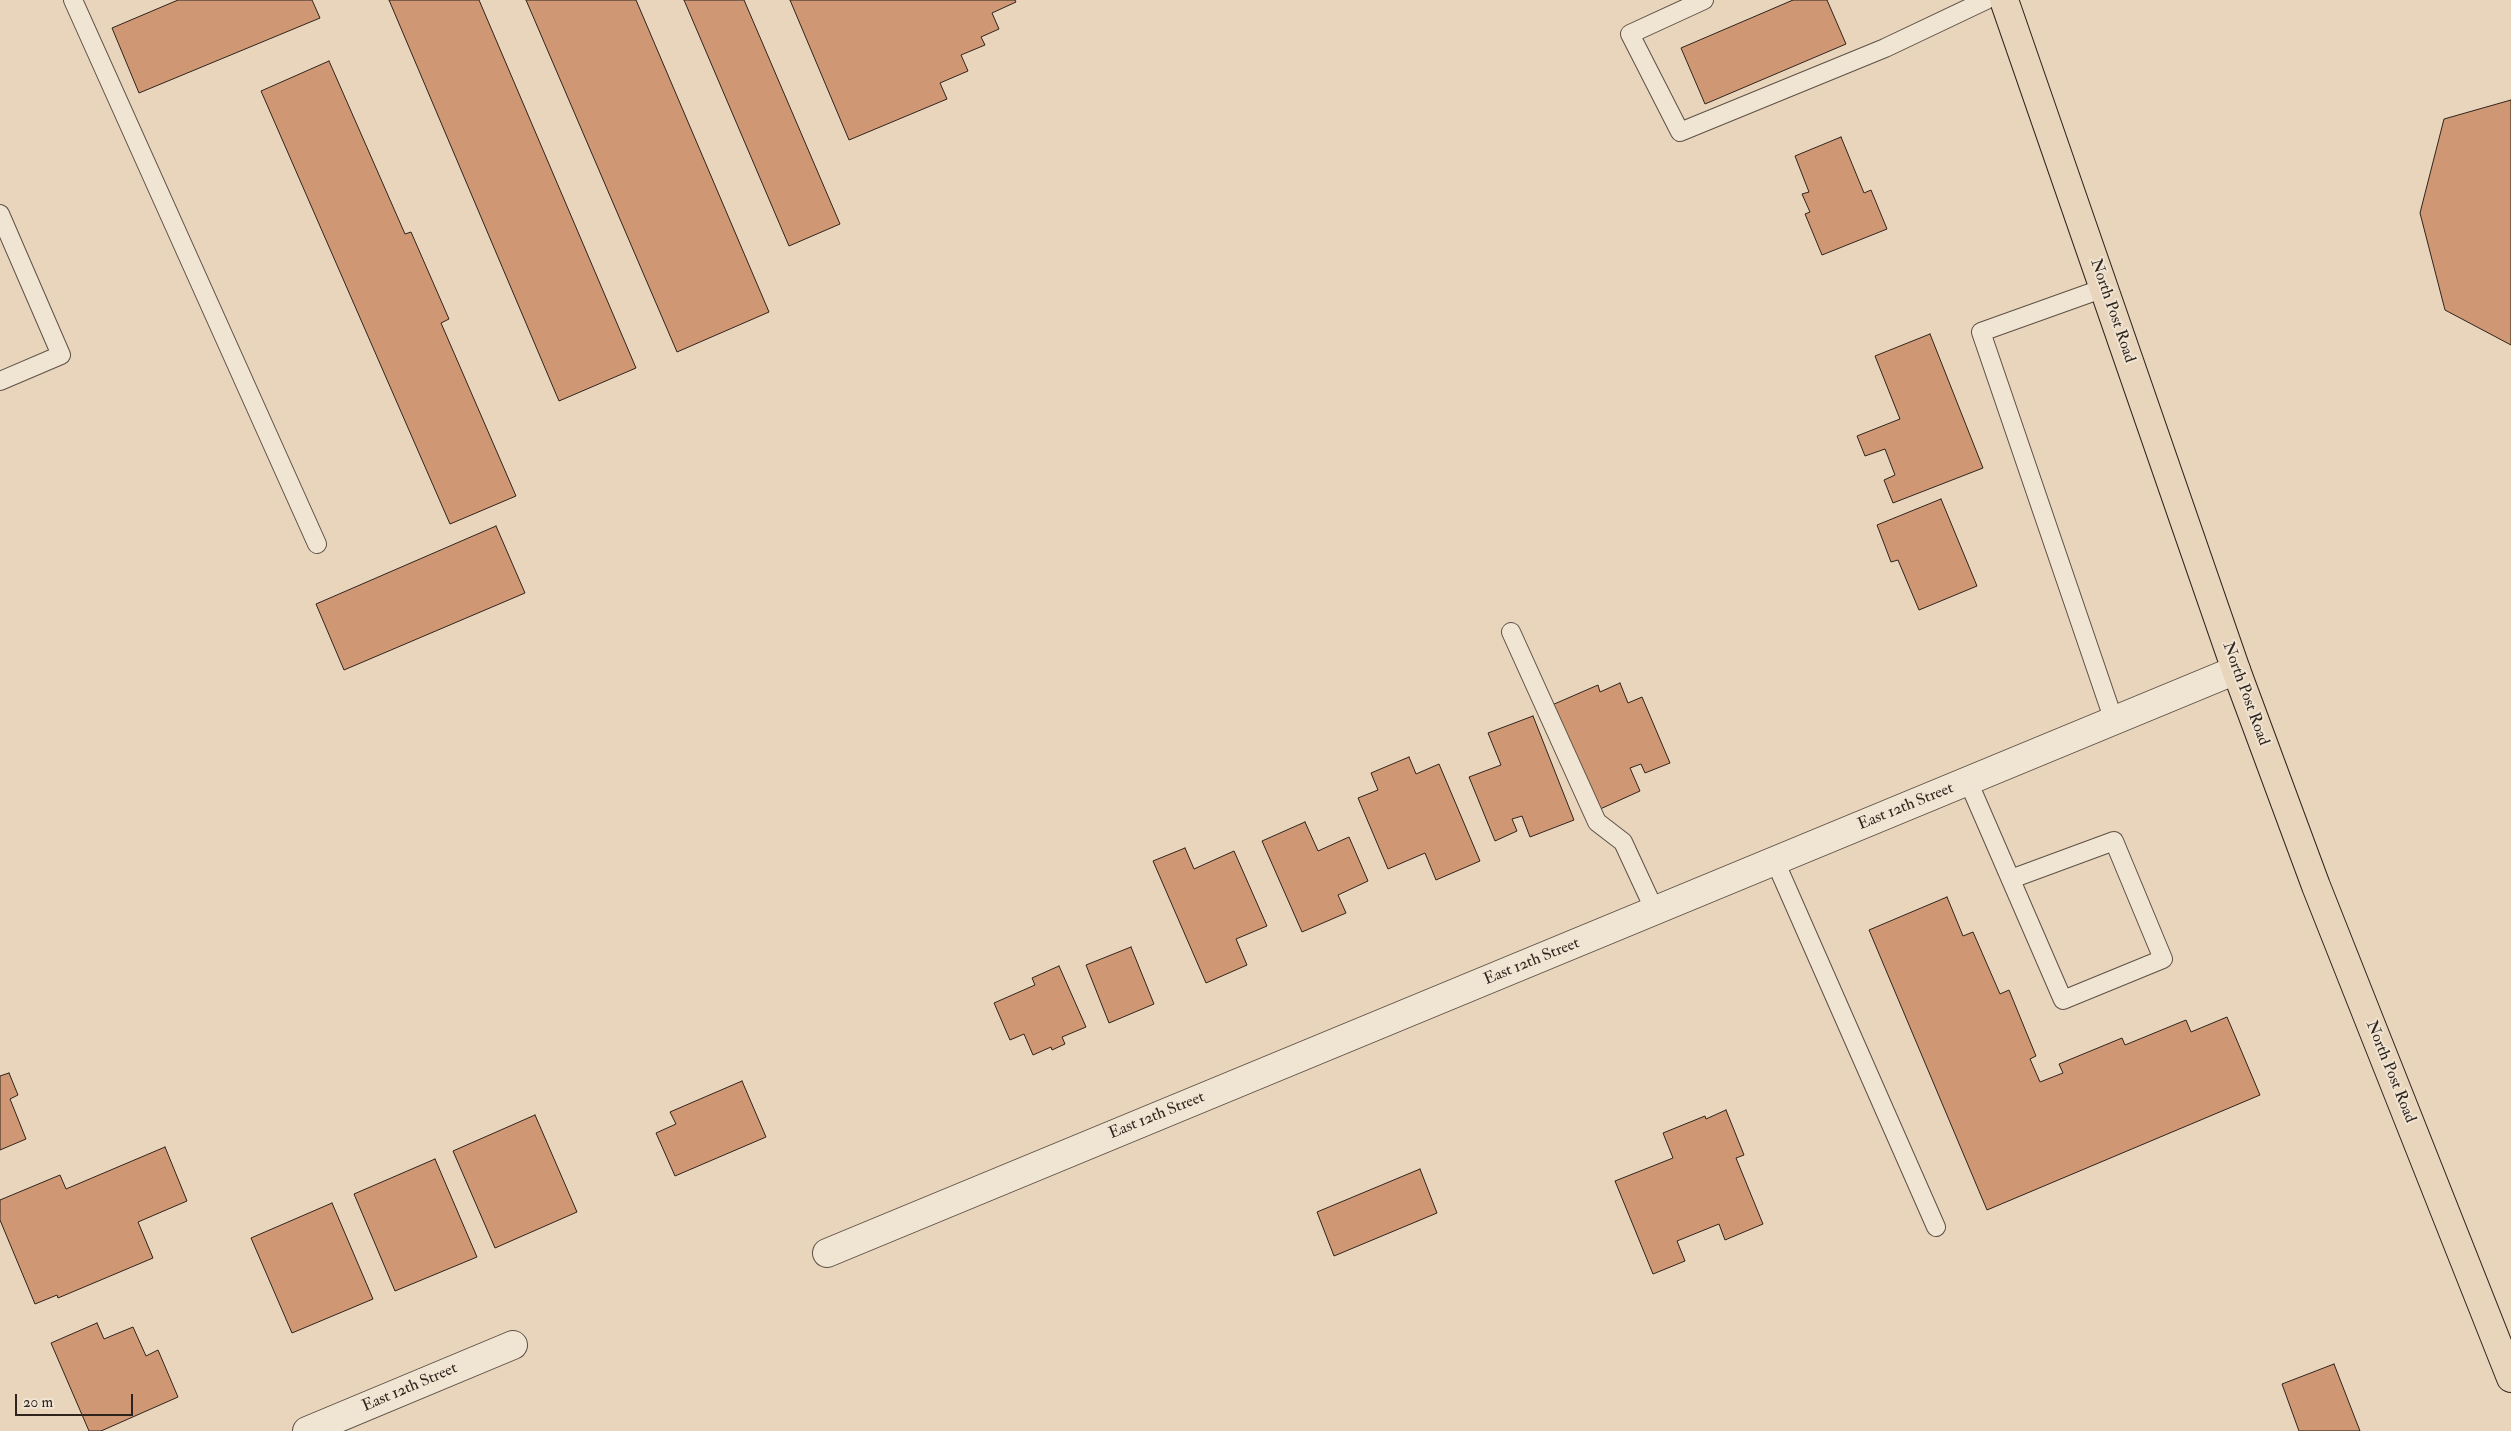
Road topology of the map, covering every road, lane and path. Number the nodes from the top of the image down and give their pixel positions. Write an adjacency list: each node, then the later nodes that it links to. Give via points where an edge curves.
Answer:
1 (73, 0): 8 (lane)
2 (1704, 0): 3 (lane, via 1630,34 1680,132 1885,48)
3 (1986, 0)
4 (2004, 0): 6 (main road, North Post Road)
5 (0, 214): 7 (lane, via 61,355)
6 (2104, 288): 10 (main road, North Post Road); 11 (lane, via 1982,332)
7 (0, 381)
8 (316, 544)
9 (1511, 632): 15 (lane, via 1597,822 1623,842)
10 (2236, 670): 11 (street, East 12th Street); 19 (main road, North Post Road, via 2320,895)
11 (2114, 721): 12 (street, East 12th Street)
12 (1968, 782): 13 (street, East 12th Street); 14 (lane)
13 (1775, 861): 15 (street, East 12th Street); 16 (lane)
14 (2011, 879): 14 (lane, via 2063,1000 2163,959 2114,841)
15 (1655, 910): 17 (street, East 12th Street)
16 (1936, 1227)
17 (828, 1253)
18 (513, 1345): 20 (street, East 12th Street)
19 (2511, 1378)
20 (307, 1431)

